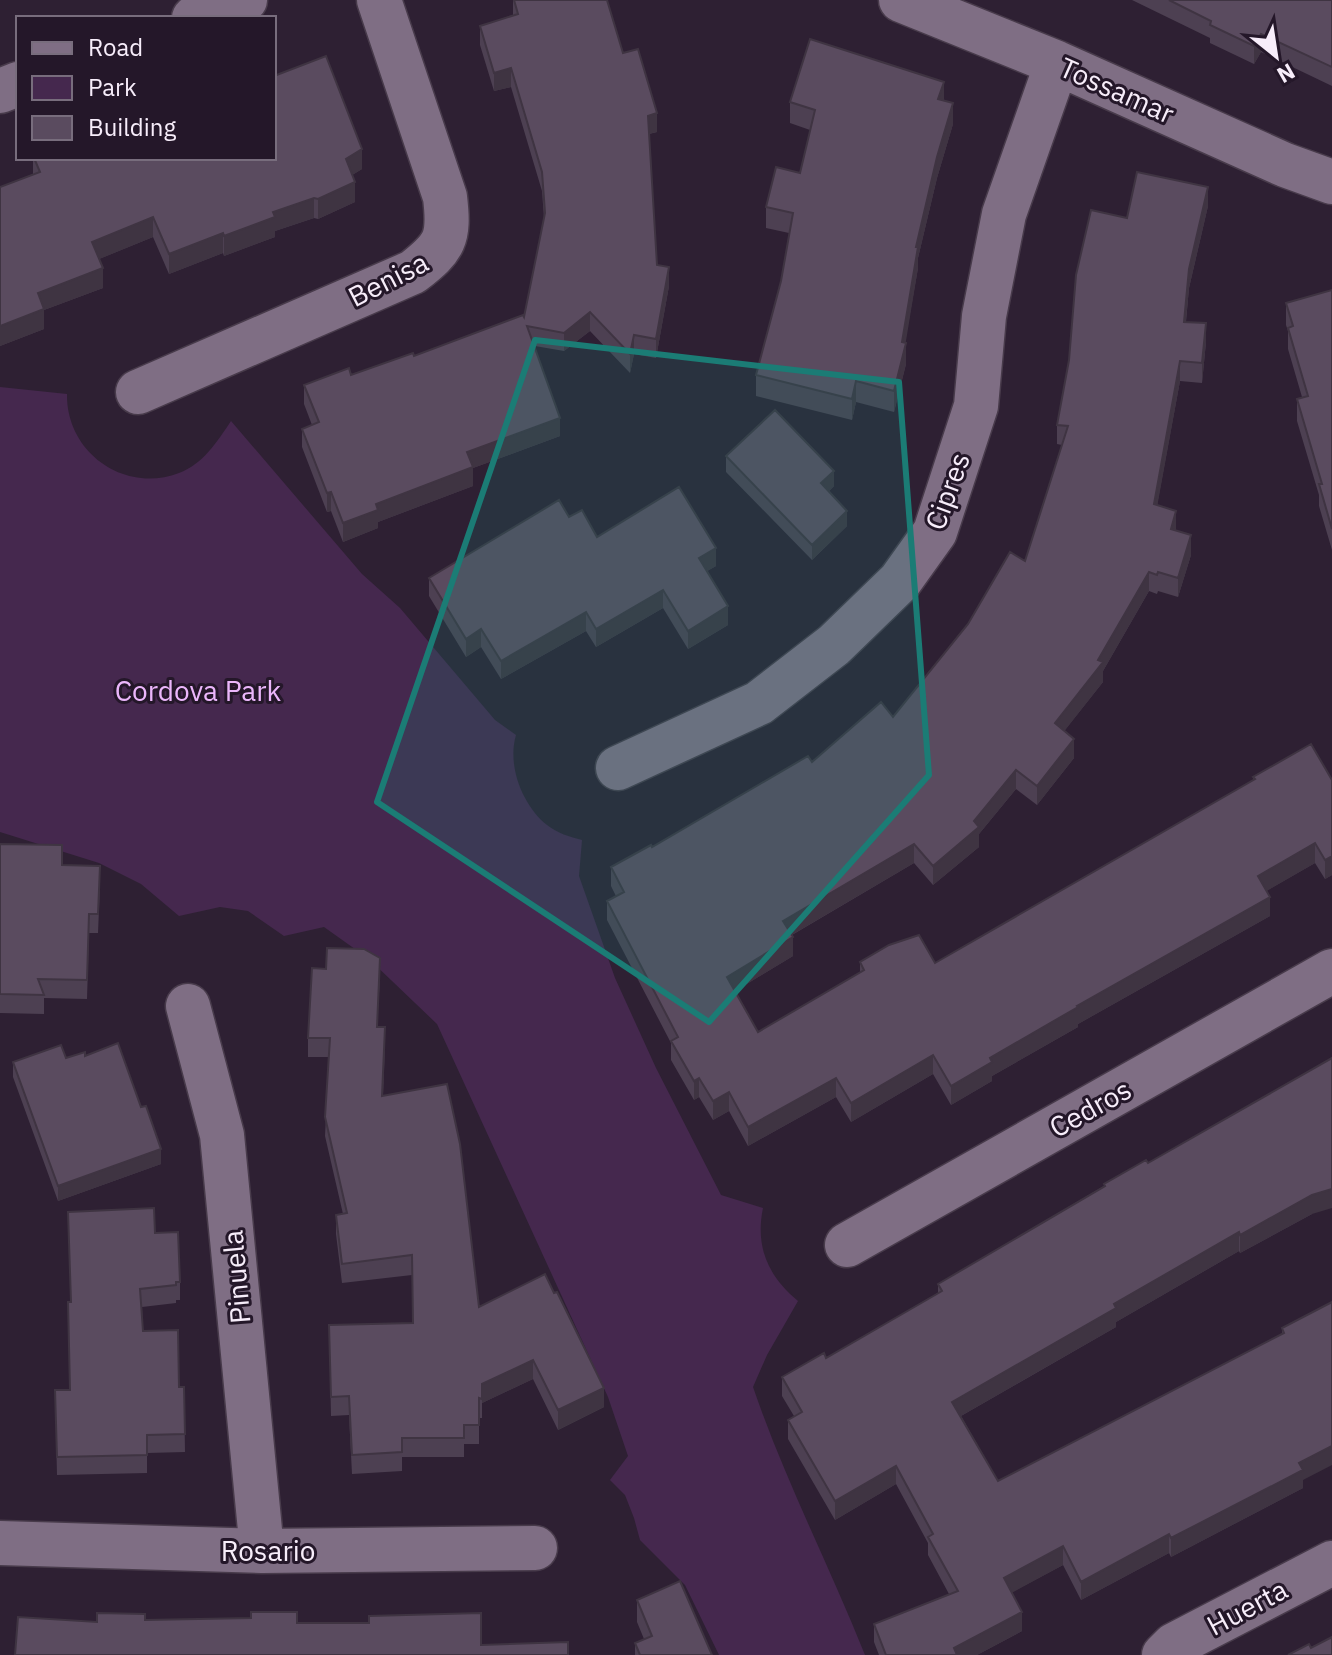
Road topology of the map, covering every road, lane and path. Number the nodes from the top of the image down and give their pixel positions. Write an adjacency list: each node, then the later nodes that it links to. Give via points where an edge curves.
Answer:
1 (245, 0): 4 (street)
2 (379, 0): 7 (street, Benisa, via 445,197 448,224 438,252 413,272)
3 (901, 0): 5 (street, Tossamar)
4 (200, 16)
5 (1057, 63): 6 (street, Tossamar); 8 (street, Cipres, via 1004,214 984,316 976,406 935,532 889,592 834,645 759,703)
6 (1332, 182)
7 (138, 392)
8 (618, 768)
9 (1332, 971): 11 (street, Cedros)
10 (188, 1006): 14 (street, Pinuela, via 222,1135)
11 (847, 1245)
12 (0, 1543): 14 (street, Rosario)
13 (535, 1548): 14 (street, Rosario)
14 (262, 1551)
15 (1332, 1563): 16 (street, Huerta)
16 (1164, 1655)

